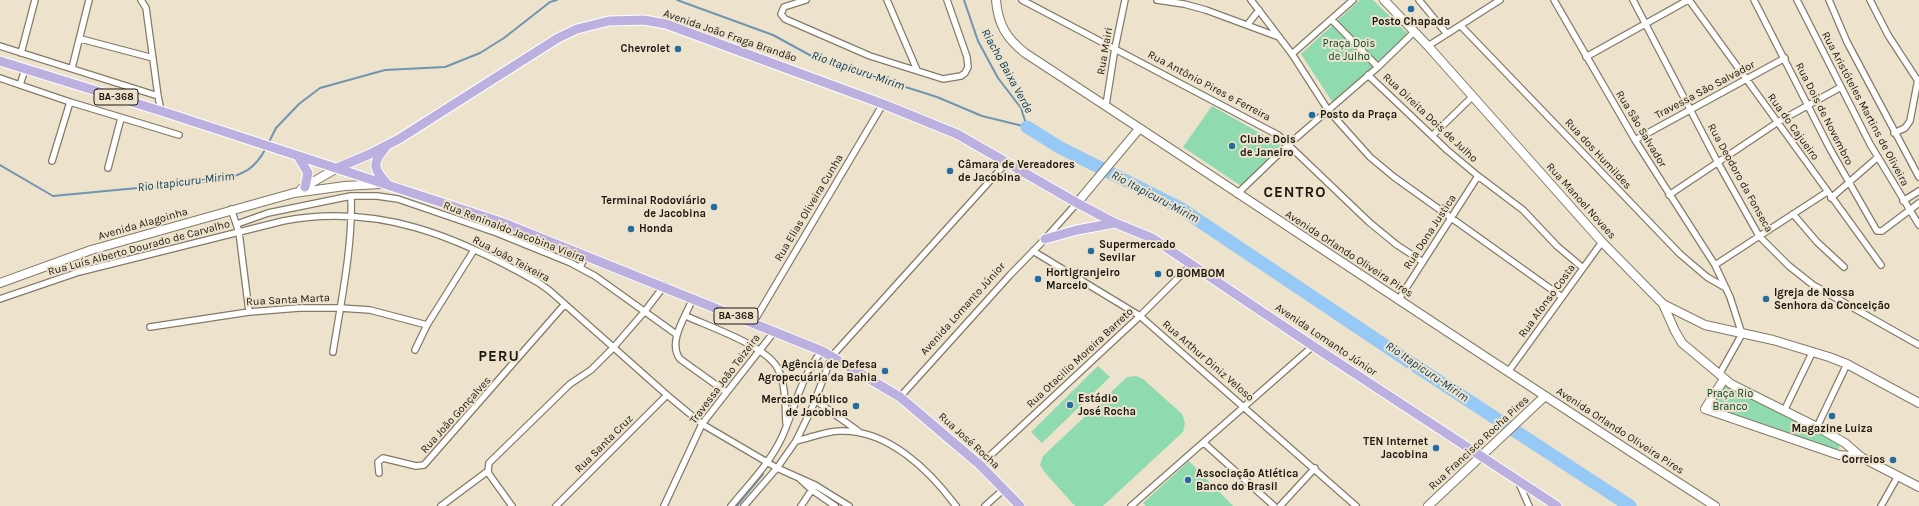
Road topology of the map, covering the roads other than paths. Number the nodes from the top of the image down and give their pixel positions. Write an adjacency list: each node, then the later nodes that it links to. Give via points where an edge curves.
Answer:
1 (35, 0): 36 (street)
2 (89, 0): 32 (street)
3 (141, 0): 39 (street, via 146,8)
4 (806, 0): 45 (street, via 784,7 781,14 785,19 851,48)
5 (887, 0): 45 (street)
6 (947, 0): 45 (street, via 967,57 967,70 961,76 943,79)
7 (996, 0): 57 (street, Avenida Orlando Oliveira Pires, via 1000,23 1013,44)
8 (1022, 0): 35 (street, Rua Antônio Pires e Ferreira)
9 (1125, 0): 35 (street, Rua Mairi)
10 (1157, 0): 26 (street, via 1184,4)
11 (1251, 0): 24 (street)
12 (1353, 0): 25 (street)
13 (1384, 0): 29 (street)
14 (1419, 0): 30 (street)
15 (1500, 0): 23 (street)
16 (1554, 0): 38 (street, Rua São Salvador)
17 (1633, 0): 27 (street, Rua Deodoro da Fonseca)
18 (1689, 0): 27 (street); 49 (street, Rua do Cajueiro)
19 (1754, 0): 40 (street, Rua Dois de Novembro)
20 (1797, 0): 51 (street, Rua Aristóteles Martins de Oliveira)
21 (1829, 0): 65 (street, via 1847,42)
22 (1870, 0): 48 (street, via 1888,35)
23 (1493, 2): 28 (street)
24 (1259, 10): 26 (street); 31 (street)
25 (1332, 20): 37 (street); 42 (street)
26 (1248, 24): 31 (street)
27 (1646, 24): 38 (street); 59 (street, Rua Deodoro da Fonseca)
28 (1461, 26): 30 (street); 121 (street, Rua dos Humildes, via 1675,249 1707,277)
29 (1414, 32): 34 (street); 42 (street)
30 (1447, 34): 34 (street)
31 (1280, 37): 37 (street)
32 (81, 39): 39 (street); 43 (street)
33 (0, 46): 36 (street)
34 (1428, 46): 53 (street, Rua Manoel Novaes)
35 (1115, 48): 57 (street, Rua Mairi); 69 (street, Rua Antônio Pires e Ferreira, via 1278,135)
36 (21, 53): 43 (street)
37 (1292, 54): 60 (street)
38 (1586, 57): 68 (street, Rua São Salvador)
39 (153, 58): 52 (street)
40 (1785, 58): 49 (street, Travessa São Salvador); 56 (street, Rua Dois de Novembro)
41 (0, 61): 44 (main road, BA-368)
42 (1378, 67): 46 (street)
43 (72, 68): 52 (street)
44 (25, 69): 50 (street); 61 (main road, BA-368)
45 (917, 70)
46 (1368, 75): 60 (street); 67 (street, Rua Direita Dois de Julho)
47 (0, 78): 50 (street)
48 (1918, 79): 58 (street)
49 (1746, 80): 59 (street, Travessa São Salvador); 63 (street, Rua do Cajueiro)
50 (20, 85): 54 (street)
51 (1840, 87): 56 (street); 72 (street, Rua Aristóteles Martins de Oliveira)
52 (158, 96): 61 (street)
53 (1472, 97): 67 (street); 108 (street, Rua Manoel Novaes)
54 (70, 102): 62 (street); 73 (street)
55 (883, 104): 70 (main road, Avenida João Fraga Brandão, via 666,24 644,20 609,21 577,29 558,38); 74 (main road, Avenida João Fraga Brandão, via 957,134); 133 (street, Rua Elias Oliveira Cunha)
56 (1808, 104): 63 (street); 80 (street, Rua Dois de Novembro)
57 (1106, 105): 64 (street, Avenida Orlando Oliveira Pires)
58 (1917, 105): 65 (street, via 1908,126)
59 (1691, 109): 68 (street, Travessa São Salvador); 75 (street, Rua Deodoro da Fonseca)
60 (1328, 110): 69 (street); 99 (street, via 1380,167)
61 (161, 111): 71 (main road, BA-368)
62 (121, 118): 66 (street); 76 (street)
63 (1778, 122): 75 (street); 85 (street, Rua do Cajueiro)
64 (1139, 129): 87 (street, Avenida Orlando Oliveira Pires); 93 (street)
65 (1894, 133): 79 (street)
66 (179, 136)
67 (1432, 136): 78 (street, Rua Direita Dois de Julho)
68 (1635, 140): 88 (street, Rua São Salvador)
69 (1289, 144): 87 (street); 112 (street, Rua Antônio Pires e Ferreira, via 1369,222)
70 (387, 145): 77 (main road, Avenida João Fraga Brandão); 81 (main road, via 375,164 377,173)
71 (298, 156): 77 (main road, BA-368); 82 (main road, via 308,173)
72 (1878, 157): 80 (street); 92 (street, Rua Aristóteles Martins de Oliveira)
73 (52, 160)
74 (1008, 162): 93 (main road, Avenida João Fraga Brandão); 147 (street)
75 (1717, 162): 88 (street); 106 (street, Rua Deodoro da Fonseca)
76 (108, 168)
77 (337, 168): 81 (main road); 82 (street)
78 (1478, 176): 99 (street, Rua Dona Justica); 118 (street, Rua Direita Dois de Julho, via 1523,210 1557,246)
79 (1919, 177)
80 (1849, 182): 90 (street); 96 (street, Rua Dois de Novembro, via 1877,231 1882,231)
81 (387, 184): 83 (main road, BA-368); 86 (street)
82 (305, 187): 86 (street)
83 (400, 188): 91 (street); 100 (main road, BA-368)
84 (1919, 191): 92 (street)
85 (1827, 192): 90 (street, Rua do Cajueiro); 97 (street)
86 (294, 193): 95 (street, Avenida Alagoinha)
87 (1237, 194): 124 (street, Avenida Orlando Oliveira Pires)
88 (1669, 195): 114 (street, Rua São Salvador)
89 (351, 196): 91 (street, Rua Reninaldo Jacobina Vieira); 98 (street); 102 (street, Rua Reninaldo Jacobina Vieira, via 268,213)
90 (1831, 198): 115 (street, Rua do Cajueiro)
91 (398, 199): 105 (street, Rua Reninaldo Jacobina Vieira)
92 (1903, 201): 96 (street, Rua Aristóteles Martins de Oliveira)
93 (1077, 203): 101 (main road, Avenida Lomanto Júnior); 107 (street, Avenida Lomanto Júnior)
94 (1919, 203): 96 (street)
95 (231, 209): 102 (street); 119 (street, Avenida Alagoinha, via 91,250)
96 (1909, 210): 103 (street, Rua Aristóteles Martins de Oliveira)
97 (1793, 214): 106 (street); 117 (street, via 1816,242)
98 (351, 215): 104 (street, Rua João Teixeira, via 298,218); 109 (street, Rua João Teixeira, via 420,228); 128 (street)
99 (1452, 218): 112 (street, Rua Dona Justica); 122 (street)
100 (501, 222): 105 (street); 111 (main road, BA-368)
101 (1116, 223): 107 (main road); 113 (main road, Avenida Lomanto Júnior, via 1152,238)
102 (237, 224): 104 (street)
103 (1919, 225)
104 (239, 232): 125 (street, Rua Luís Alberto Dourado de Carvalho, via 79,272); 130 (street)
105 (497, 234): 116 (street, Rua Reninaldo Jacobina Vieira)
106 (1759, 236): 114 (street); 139 (street, Rua Deodoro da Fonseca, via 1789,266 1813,285)
107 (1045, 239): 110 (street, Avenida Lomanto Júnior)
108 (1602, 242): 118 (street, Rua Afonso Costa); 127 (street, Rua Manoel Novaes)
109 (474, 250): 126 (street, Rua João Teixeira, via 538,283); 134 (street)
110 (1033, 251): 132 (street, Rua Arthur Diniz Veloso); 154 (street, Avenida Lomanto Júnior)
111 (586, 255): 116 (street); 120 (main road, BA-368)
112 (1423, 262): 124 (street, Rua Dona Justica)
113 (1192, 264): 132 (street, Rua Otacilio Moreira Barreto); 140 (main road, Avenida Lomanto Júnior)
114 (1715, 265): 121 (street, Rua São Salvador)
115 (1881, 265)
116 (580, 267): 129 (street, Rua Reninaldo Jacobina Vieira)
117 (1844, 267)
118 (1583, 268): 122 (street, Rua Afonso Costa)
119 (0, 283)
120 (664, 286): 123 (main road, BA-368); 129 (street)
121 (1727, 289): 138 (street, Rua São Salvador)
122 (1562, 297): 149 (street, Rua Afonso Costa)
123 (693, 298): 131 (street); 133 (main road, BA-368)
124 (1399, 299): 149 (street, Avenida Orlando Oliveira Pires)
125 (0, 300)
126 (565, 304): 141 (street, Rua João Teixeira); 174 (street, Rua João Gonçalves, via 424,465 416,466 383,458 377,464)
127 (1663, 304): 138 (street, Rua Manoel Novaes, via 1697,322); 150 (street, via 1682,343)
128 (340, 308): 130 (street, Rua Santa Marta); 134 (street, Rua Santa Marta, via 370,310); 146 (street)
129 (645, 311): 137 (street, Rua Reninaldo Jacobina Vieira); 141 (street)
130 (249, 312): 135 (street, Rua Santa Marta)
131 (686, 316): 137 (street); 142 (street)
132 (1140, 316): 157 (street, Rua Arthur Diniz Veloso); 170 (street, Rua Otacilio Moreira Barreto)
133 (753, 323): 136 (main road, BA-368)
134 (427, 325): 143 (street)
135 (150, 327)
136 (774, 332): 142 (street, Travessa João Teizeira); 144 (main road, BA-368)
137 (676, 334): 151 (street, via 676,351 680,359)
138 (1742, 334): 145 (street, Rua Manoel Novaes); 150 (street)
139 (1919, 345)
140 (1312, 346): 157 (street); 166 (main road, Avenida Lomanto Júnior)
141 (613, 348): 152 (street, Rua João Teixeira); 173 (street, via 591,370 570,384 489,463)
142 (759, 349): 151 (street, Travessa João Teizeira); 160 (street, via 779,370 785,401)
143 (415, 350)
144 (822, 351): 147 (main road, BA-368); 160 (street, via 805,378)
145 (1813, 351): 148 (street, Rua Manoel Novaes); 158 (street)
146 (333, 352)
147 (832, 356): 154 (main road, BA-368); 155 (street)
148 (1847, 364): 156 (street, Rua Manoel Novaes); 161 (street)
149 (1508, 372): 153 (street, Avenida Orlando Oliveira Pires)
150 (1722, 377): 158 (street, via 1739,389); 167 (street, via 1705,409)
151 (726, 392): 159 (street, Travessa João Teizeira)
152 (667, 396): 159 (street, Rua João Teixeira); 182 (street, Rua Santa Cruz)
153 (1545, 396): 166 (street, Rua Francisco Rocha Pires); 199 (street, Avenida Orlando Oliveira Pires)
154 (900, 397): 170 (main road, Rua José Rocha / BA-368)
155 (815, 400): 162 (street); 163 (street)
156 (1919, 403)
157 (1245, 407): 164 (street); 172 (street, Rua Arthur Diniz Veloso)
158 (1784, 411): 161 (street)
159 (702, 424): 169 (street, Rua João Teixeira); 183 (street, Travessa João Teizeira)
160 (786, 426): 169 (street)
161 (1817, 427): 165 (street)
162 (862, 433): 163 (street, via 838,431); 189 (street, via 889,443 906,455 940,484)
163 (796, 441): 171 (street)
164 (1204, 443): 192 (street); 193 (street)
165 (1845, 443): 167 (street); 168 (street)
166 (1484, 452): 176 (main road, Avenida Lomanto Júnior); 196 (street, Rua Francisco Rocha Pires)
167 (1840, 455): 168 (street)
168 (1861, 457): 175 (street)
169 (767, 462): 171 (street, Rua João Teixeira); 184 (street)
170 (980, 465): 179 (main road, Rua José Rocha / BA-368)
171 (777, 468): 178 (street, Rua João Teixeira); 185 (street)
172 (1315, 468): 194 (street); 195 (street, Rua Arthur Diniz Veloso)
173 (488, 471): 180 (street); 181 (street)
174 (379, 473)
175 (1898, 476): 177 (street); 200 (street)
176 (1517, 480): 197 (street); 198 (main road, Avenida Lomanto Júnior)
177 (1919, 487)
178 (813, 488): 186 (street); 187 (street); 188 (street)
179 (1004, 489): 190 (street); 191 (main road, Rua José Rocha / BA-368)
180 (441, 506)
181 (512, 506)
182 (556, 506)
183 (664, 506)
184 (731, 506)
185 (744, 506)
186 (801, 506)
187 (835, 506)
188 (849, 506)
189 (956, 506)
190 (985, 506)
191 (1020, 506)
192 (1131, 506)
193 (1274, 506)
194 (1280, 506)
195 (1356, 506)
196 (1428, 506)
197 (1530, 506)
198 (1557, 506)
199 (1715, 506)
200 (1881, 506)

